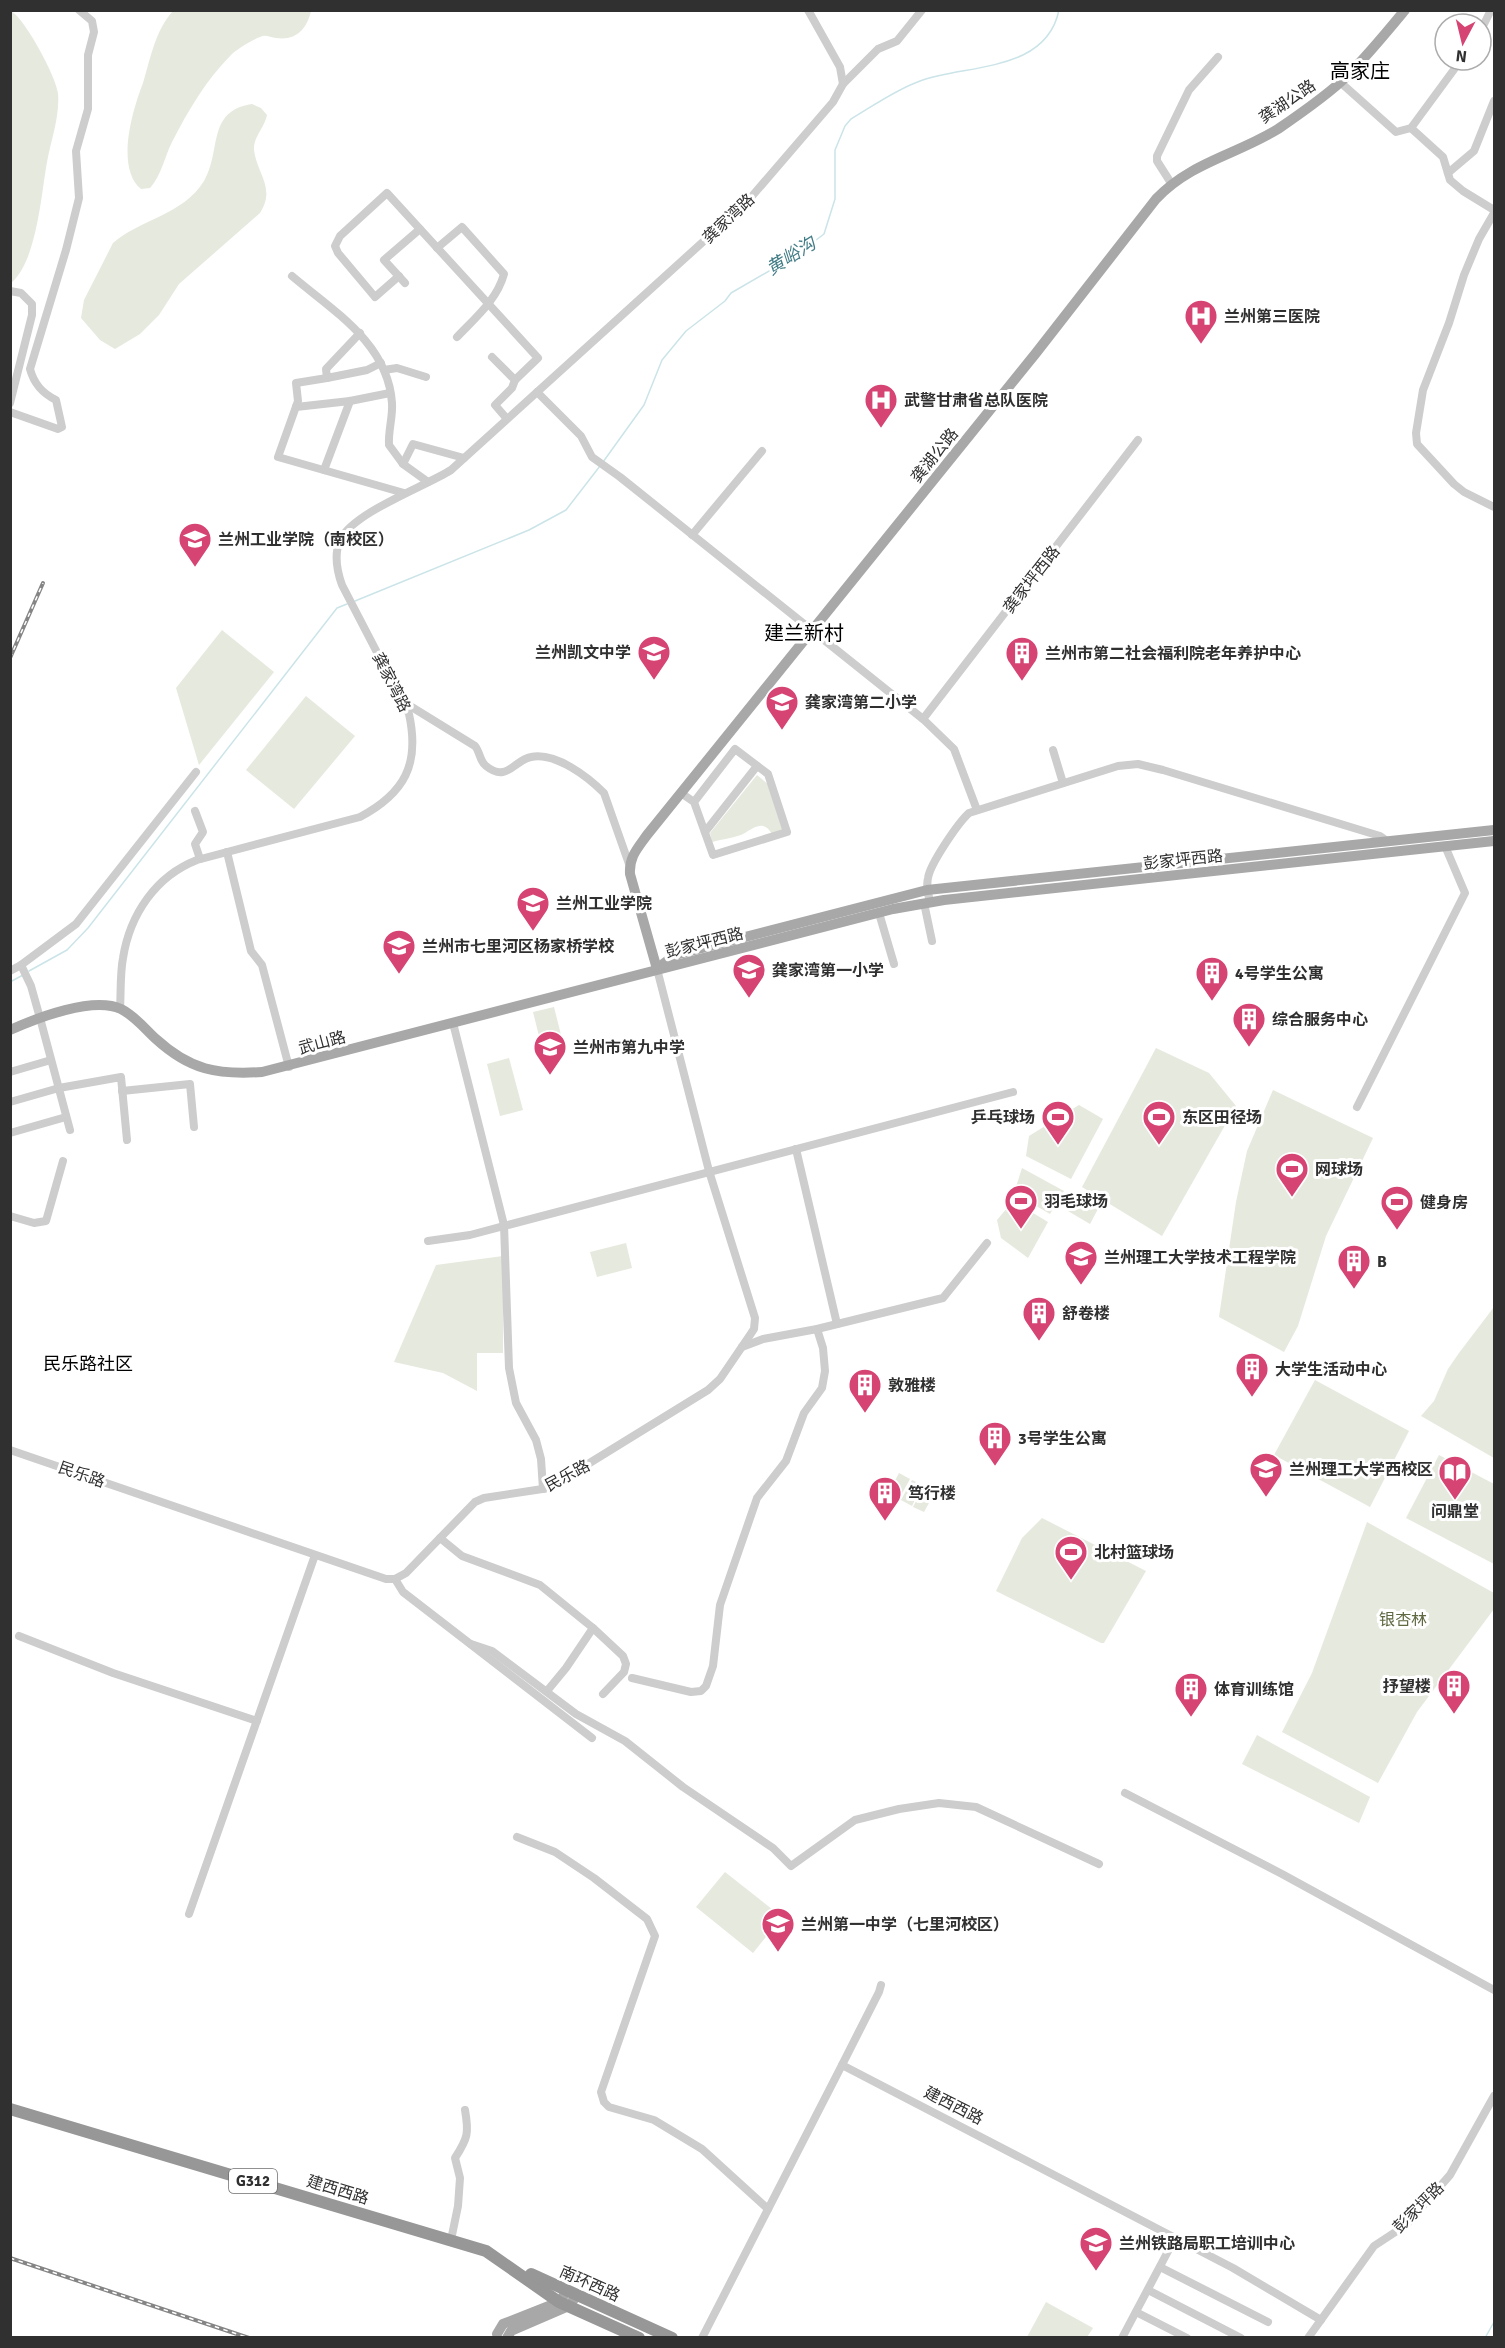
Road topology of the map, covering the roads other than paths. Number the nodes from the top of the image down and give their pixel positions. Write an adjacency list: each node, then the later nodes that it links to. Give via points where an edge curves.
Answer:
1 (79, 10): 33 (street, via 92,21 94,32 88,55 88,109 76,151 79,198 30,369 34,383 56,400 62,427 58,429)
2 (808, 10): 8 (street, via 840,68)
3 (922, 10): 8 (street, 龚家湾路, via 897,40 879,49)
4 (1405, 10): 7 (main road, 龚湖公路)
5 (1218, 57): 12 (street, via 1190,90 1157,156)
6 (1452, 72): 10 (street)
7 (1340, 82): 10 (street, via 1396,132); 12 (main road, 龚湖公路, via 1278,129 1190,170)
8 (843, 84): 28 (street, 龚家湾路, via 833,102 747,202)
9 (1494, 101): 11 (street, via 1474,151)
10 (1411, 128): 11 (street, via 1443,157)
11 (1448, 173): 13 (street, via 1463,191)
12 (1171, 183): 44 (main road, 龚湖公路)
13 (1494, 211): 42 (street, via 1464,275 1423,390 1416,433 1417,444 1454,484)
14 (420, 230): 15 (street); 17 (street, via 384,260); 17 (street, via 387,194 337,239 338,253 375,297)
15 (437, 248): 20 (street); 20 (street, via 462,227 504,274)
16 (292, 276): 21 (street)
17 (399, 276): 18 (street)
18 (405, 283)
19 (10, 291): 31 (street, via 21,293 32,304)
20 (488, 304): 22 (street); 27 (street, via 538,358)
21 (360, 333): 24 (street); 26 (street, via 326,369)
22 (457, 337)
23 (492, 357): 27 (street)
24 (383, 367): 25 (street); 26 (street); 29 (street)
25 (426, 377)
26 (327, 378): 32 (street, via 296,383)
27 (515, 381): 34 (street, via 495,405)
28 (537, 392): 34 (street, 龚家湾路); 43 (street, via 581,436 592,457)
29 (390, 393): 30 (street); 38 (street, via 389,445)
30 (350, 401): 32 (street); 39 (street)
31 (10, 404)
32 (296, 407): 39 (street, via 278,457)
33 (10, 412)
34 (507, 419): 37 (street, 龚家湾路)
35 (1138, 440): 46 (street, 龚家坪西路)
36 (762, 451): 43 (street)
37 (464, 458): 38 (street, via 413,444); 40 (street, 龚家湾路)
38 (403, 464): 40 (street)
39 (324, 470): 41 (street)
40 (428, 482): 41 (street, 龚家湾路)
41 (404, 493): 45 (street, 龚家湾路, via 353,525 340,540 337,551 338,574 347,595)
42 (1494, 507)
43 (692, 535): 44 (street)
44 (812, 630): 46 (street); 51 (main road, 龚湖公路)
45 (402, 701): 60 (street, 龚家湾路, via 412,729 411,755 401,786 390,798 360,817); 62 (street, via 475,746 488,768 507,771 522,760 542,757 563,764 597,786 604,793)
46 (923, 719): 53 (street, via 954,748)
47 (1053, 750): 50 (street)
48 (757, 766): 52 (street, via 735,749); 56 (street); 56 (street, via 768,774 787,832 713,855)
49 (196, 772): 68 (street, via 76,924)
50 (1063, 783): 53 (street); 57 (street, via 1118,765 1138,765 1219,786)
51 (681, 793): 52 (street); 62 (main road, 龚湖公路)
52 (694, 802): 56 (street)
53 (977, 810): 63 (street, via 960,822 928,876)
54 (195, 811): 61 (street, via 203,832 195,844)
55 (1494, 830): 57 (main road, 彭家坪西路)
56 (705, 832)
57 (1387, 841): 63 (main road, 彭家坪西路)
58 (1494, 841): 59 (main road, 彭家坪西路)
59 (1445, 846): 64 (main road, 彭家坪西路); 82 (street, via 1465,893)
60 (227, 852): 61 (street, 龚家湾路); 76 (street, via 251,951 262,965)
61 (200, 859): 71 (street, 龚家湾路, via 179,867 154,888 140,908 122,960)
62 (629, 864): 69 (main road)
63 (927, 890): 64 (street); 69 (main road, 彭家坪西路, via 675,955)
64 (927, 903): 65 (main road, 彭家坪西路); 66 (street)
65 (879, 913): 67 (street); 69 (main road, 彭家坪西路)
66 (932, 940)
67 (894, 964)
68 (23, 967): 70 (street); 72 (street)
69 (657, 969): 73 (main road, 武山路); 90 (street, 民乐路)
70 (10, 971)
71 (120, 1009): 72 (main road, via 102,1005 80,1007); 76 (main road, 武山路, via 172,1053 199,1068 244,1073)
72 (40, 1018): 74 (main road); 75 (street)
73 (453, 1023): 76 (main road, 武山路); 92 (street)
74 (10, 1030)
75 (51, 1060): 77 (street); 78 (street)
76 (289, 1067)
77 (10, 1072)
78 (59, 1088): 79 (street, via 121,1077); 81 (street); 83 (street)
79 (122, 1091): 84 (street, via 190,1084); 87 (street)
80 (1013, 1092): 88 (street)
81 (10, 1102)
82 (1357, 1107)
83 (66, 1117): 85 (street); 86 (street)
84 (194, 1127)
85 (70, 1130)
86 (10, 1133)
87 (127, 1140)
88 (796, 1149): 90 (street); 95 (street)
89 (63, 1161): 91 (street, via 46,1221 34,1223)
90 (709, 1171): 92 (street); 97 (street, 民乐路, via 755,1318 754,1329)
91 (10, 1216)
92 (504, 1226): 93 (street); 99 (street, via 509,1368 516,1403 536,1440)
93 (428, 1240)
94 (987, 1243): 95 (street, via 943,1298)
95 (837, 1324): 96 (street)
96 (817, 1329): 97 (street); 106 (street, via 825,1371 822,1388 804,1413 786,1461 757,1498 720,1605 713,1666 706,1686 691,1692)
97 (742, 1347): 99 (street, 民乐路, via 708,1390)
98 (10, 1450): 101 (street, 民乐路)
99 (543, 1489): 100 (street, 民乐路, via 475,1502)
100 (440, 1539): 102 (street, 民乐路); 103 (street, via 462,1556 540,1585)
101 (315, 1556): 102 (street, 民乐路); 109 (street)
102 (395, 1579): 105 (street, via 404,1592)
103 (593, 1628): 107 (street); 108 (street, via 623,1656 626,1664 624,1672)
104 (19, 1636): 109 (street, via 113,1673)
105 (471, 1644): 107 (street, via 492,1651); 110 (street)
106 (632, 1678)
107 (547, 1691): 113 (street, via 625,1741 683,1787 773,1848 791,1866 855,1820 939,1803 976,1807)
108 (603, 1694)
109 (257, 1721): 114 (street)
110 (592, 1738)
111 (1125, 1793): 116 (street)
112 (517, 1837): 121 (street, via 555,1852 594,1878 647,1919 655,1936 601,2092 604,2102 609,2107 654,2120 702,2149)
113 (1099, 1864)
114 (189, 1914)
115 (881, 1985): 117 (street)
116 (1494, 1990)
117 (842, 2065): 121 (street); 122 (street, 建西西路)
118 (1494, 2096): 130 (street, 彭家坪路, via 1449,2175 1406,2224 1374,2246)
119 (10, 2109): 123 (highway, 建西西路 / G312)
120 (465, 2110): 123 (street, via 467,2139 455,2158 460,2178)
121 (768, 2208): 135 (street)
122 (1175, 2238): 125 (street); 130 (street, 建西西路)
123 (451, 2240): 124 (highway, 建西西路 / G312)
124 (495, 2256): 127 (highway, 南环西路 / G312); 128 (highway, 建西西路 / G312)
125 (1160, 2267): 126 (street); 131 (street)
126 (1148, 2290): 129 (street); 138 (street)
127 (572, 2293): 128 (main road); 134 (highway, 南环西路 / G312)
128 (564, 2304): 132 (main road, via 503,2324); 133 (highway, 建西西路 / G312)
129 (1136, 2312): 136 (street); 137 (street)
130 (1321, 2320): 139 (street, 彭家坪路)
131 (1268, 2322)
132 (502, 2336)
133 (639, 2337)
134 (672, 2337)
135 (702, 2337)
136 (1125, 2337)
137 (1187, 2337)
138 (1241, 2337)
139 (1308, 2337)

